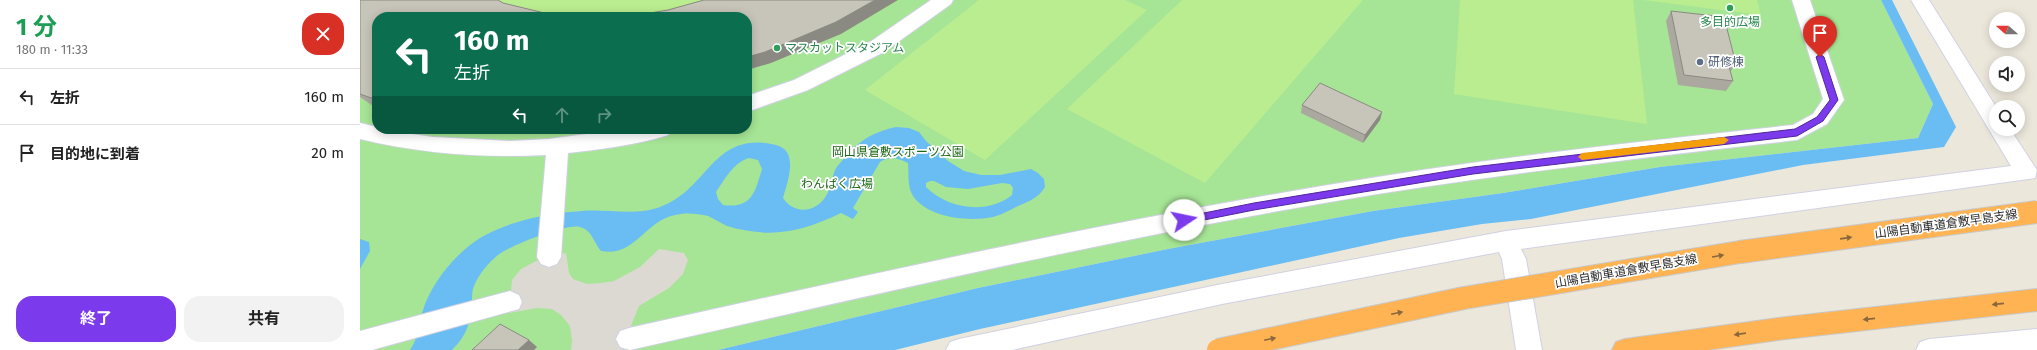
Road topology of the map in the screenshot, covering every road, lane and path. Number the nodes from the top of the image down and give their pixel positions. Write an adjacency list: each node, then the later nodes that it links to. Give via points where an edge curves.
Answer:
1 (944, 0): 4 (street, via 877,48 801,85)
2 (1802, 0): 18 (street, via 1834,100 1820,119 1797,132 1473,170 1254,206 983,260)
3 (1920, 0): 5 (street)
4 (752, 102)
5 (1989, 113)
6 (360, 131): 7 (street)
7 (372, 134)
8 (374, 134): 11 (street, via 420,144 487,148)
9 (639, 134): 11 (street)
10 (2004, 136): 12 (street)
11 (558, 146): 15 (street)
12 (2032, 178): 14 (street)
13 (2037, 212): 22 (highway, 山陽自動車道倉敷早島支線, one-way to 13, bridge, via 1472,297 1740,252)
14 (1506, 241): 21 (street, via 1222,294); 23 (street, via 1514,259)
15 (549, 257)
16 (2037, 300): 24 (highway, one-way to 24, via 1786,328)
17 (510, 302): 20 (street)
18 (629, 340)
19 (2037, 340): 25 (street)
20 (360, 342)
21 (959, 350)
22 (1218, 350)
23 (1529, 350)
24 (1625, 350)
25 (1929, 350)

